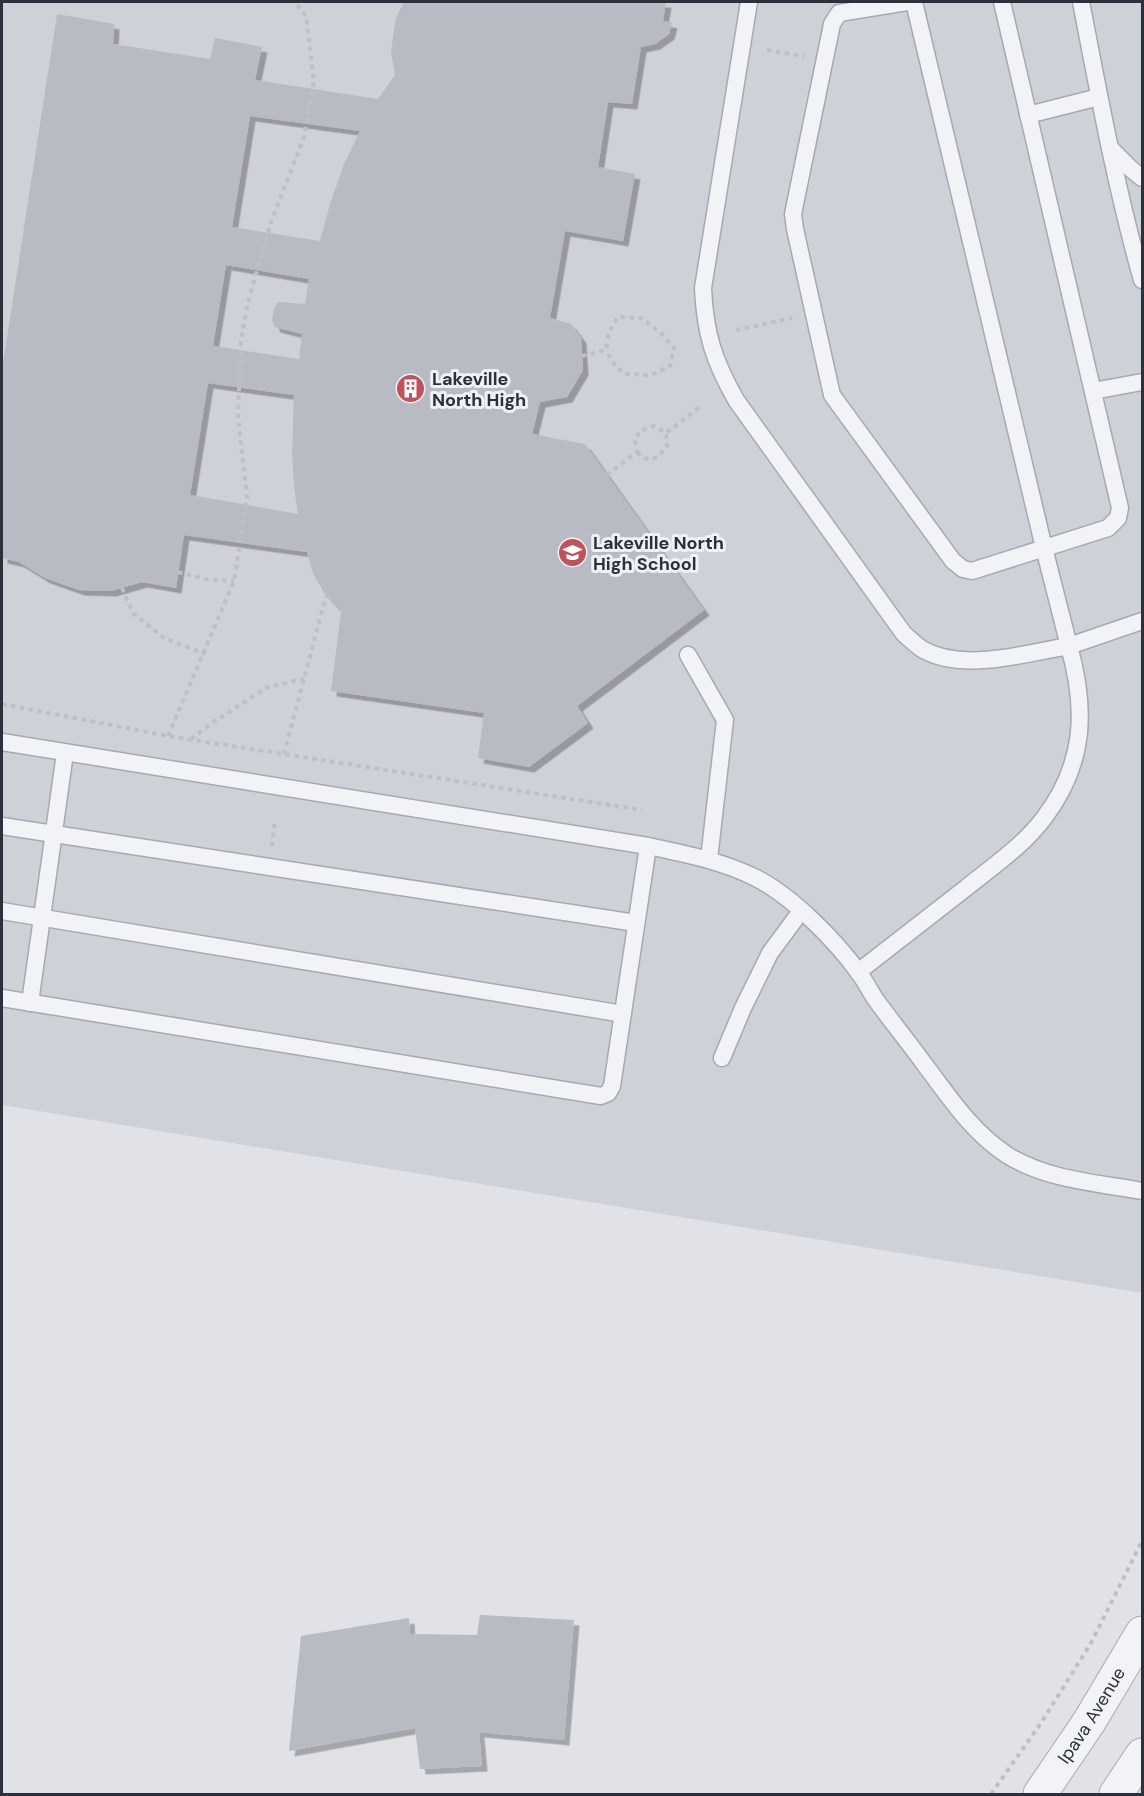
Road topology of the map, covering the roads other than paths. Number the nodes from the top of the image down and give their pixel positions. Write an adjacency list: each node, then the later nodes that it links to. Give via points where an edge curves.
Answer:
1 (749, 2): 15 (lane, via 703,288 704,315 714,358 723,377 887,611 904,634 922,649 948,659 975,662)
2 (907, 2): 13 (lane, via 839,13 832,24 793,214 832,395 953,561 963,569 972,571)
3 (914, 2): 13 (lane)
4 (1002, 2): 7 (lane)
5 (1082, 2): 6 (lane)
6 (1099, 97): 7 (lane); 8 (lane)
7 (1028, 115): 12 (lane)
8 (1109, 148): 9 (lane); 10 (lane)
9 (1143, 178)
10 (1143, 280)
11 (1143, 382): 12 (lane)
12 (1093, 390): 13 (lane, via 1120,508 1118,518 1108,528)
13 (1044, 548): 15 (lane)
14 (1143, 621): 15 (lane)
15 (1069, 646): 27 (lane, via 1081,704 1073,765 1060,795 1009,854)
16 (688, 655): 22 (lane, via 725,720)
17 (2, 742): 18 (lane)
18 (65, 753): 20 (lane); 21 (lane)
19 (2, 826): 20 (lane)
20 (54, 834): 25 (lane); 26 (lane)
21 (648, 846): 22 (lane); 26 (lane)
22 (709, 859): 24 (lane, via 757,879)
23 (2, 911): 25 (lane)
24 (801, 911): 27 (lane); 31 (lane, via 770,954)
25 (42, 918): 29 (lane); 30 (lane)
26 (636, 923): 30 (lane)
27 (858, 972): 32 (lane, via 980,1134 1036,1169)
28 (2, 998): 29 (lane)
29 (30, 1003): 30 (lane, via 601,1096 612,1086)
30 (623, 1014)
31 (722, 1058)
32 (1143, 1191)
33 (1143, 1633): 35 (street, Ipava Avenue)
34 (1143, 1755): 36 (street)
35 (1040, 1794)
36 (1116, 1794)

